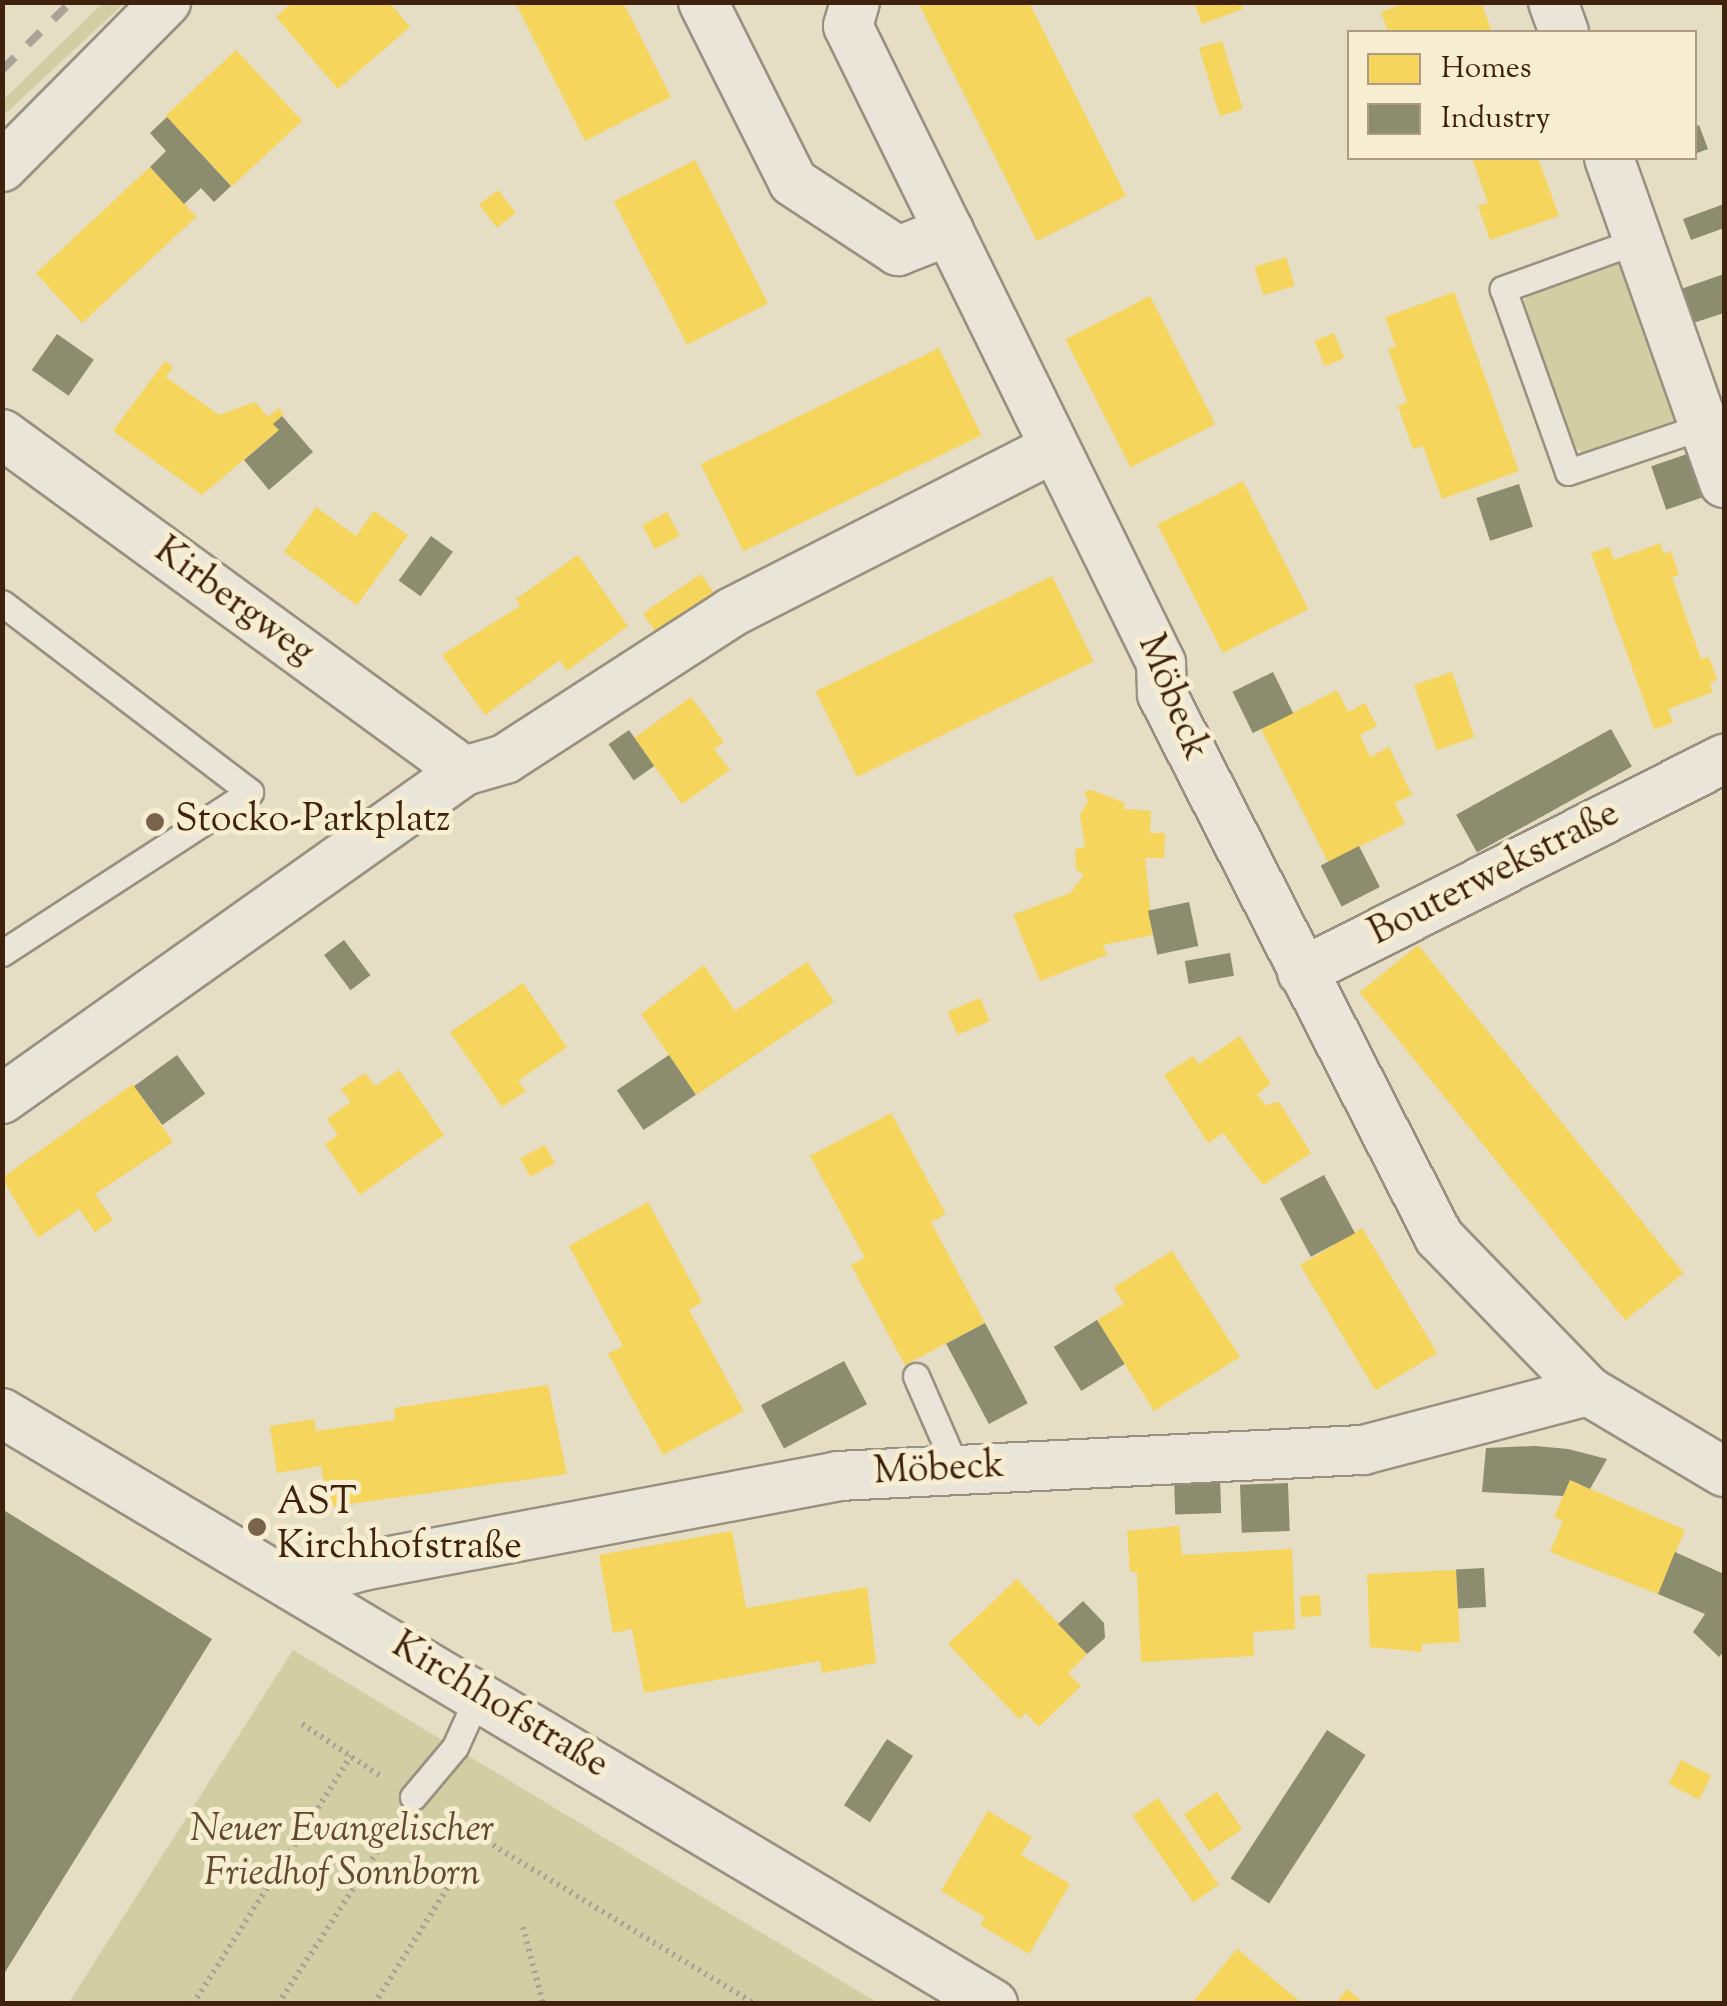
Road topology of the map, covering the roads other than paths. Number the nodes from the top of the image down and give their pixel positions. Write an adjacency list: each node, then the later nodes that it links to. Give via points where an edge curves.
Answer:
1 (166, 2): 7 (street)
2 (703, 2): 8 (street, via 793,182 898,251)
3 (855, 2): 8 (street, Möbeck, via 848,26)
4 (1554, 2): 5 (street)
5 (1563, 30)
6 (1610, 160): 9 (street)
7 (2, 167)
8 (949, 230): 12 (street, Möbeck)
9 (1639, 240): 10 (street); 10 (lane, via 1503,289 1568,472)
10 (1704, 426): 13 (street)
11 (2, 434): 15 (street, Kirbergweg)
12 (1052, 449): 15 (street, via 732,612 505,759); 18 (street, Möbeck, via 1161,663 1162,694)
13 (1724, 483)
14 (2, 603): 17 (lane, via 250,792)
15 (464, 772): 19 (street)
16 (1712, 775): 18 (street, Bouterwekstraße)
17 (2, 953)
18 (1302, 972): 21 (street, Möbeck, via 1439,1237)
19 (2, 1100)
20 (916, 1376): 23 (lane)
21 (1588, 1391): 23 (street, Möbeck, via 1363,1450); 24 (street, Möbeck)
22 (2, 1413): 25 (street, Kirchhofstraße)
23 (958, 1470): 25 (street, Möbeck, via 838,1476 362,1566)
24 (1724, 1472)
25 (294, 1585): 26 (street, Kirchhofstraße)
26 (479, 1694): 27 (lane, via 455,1748); 28 (street, Kirchhofstraße)
27 (413, 1796)
28 (993, 2004)

